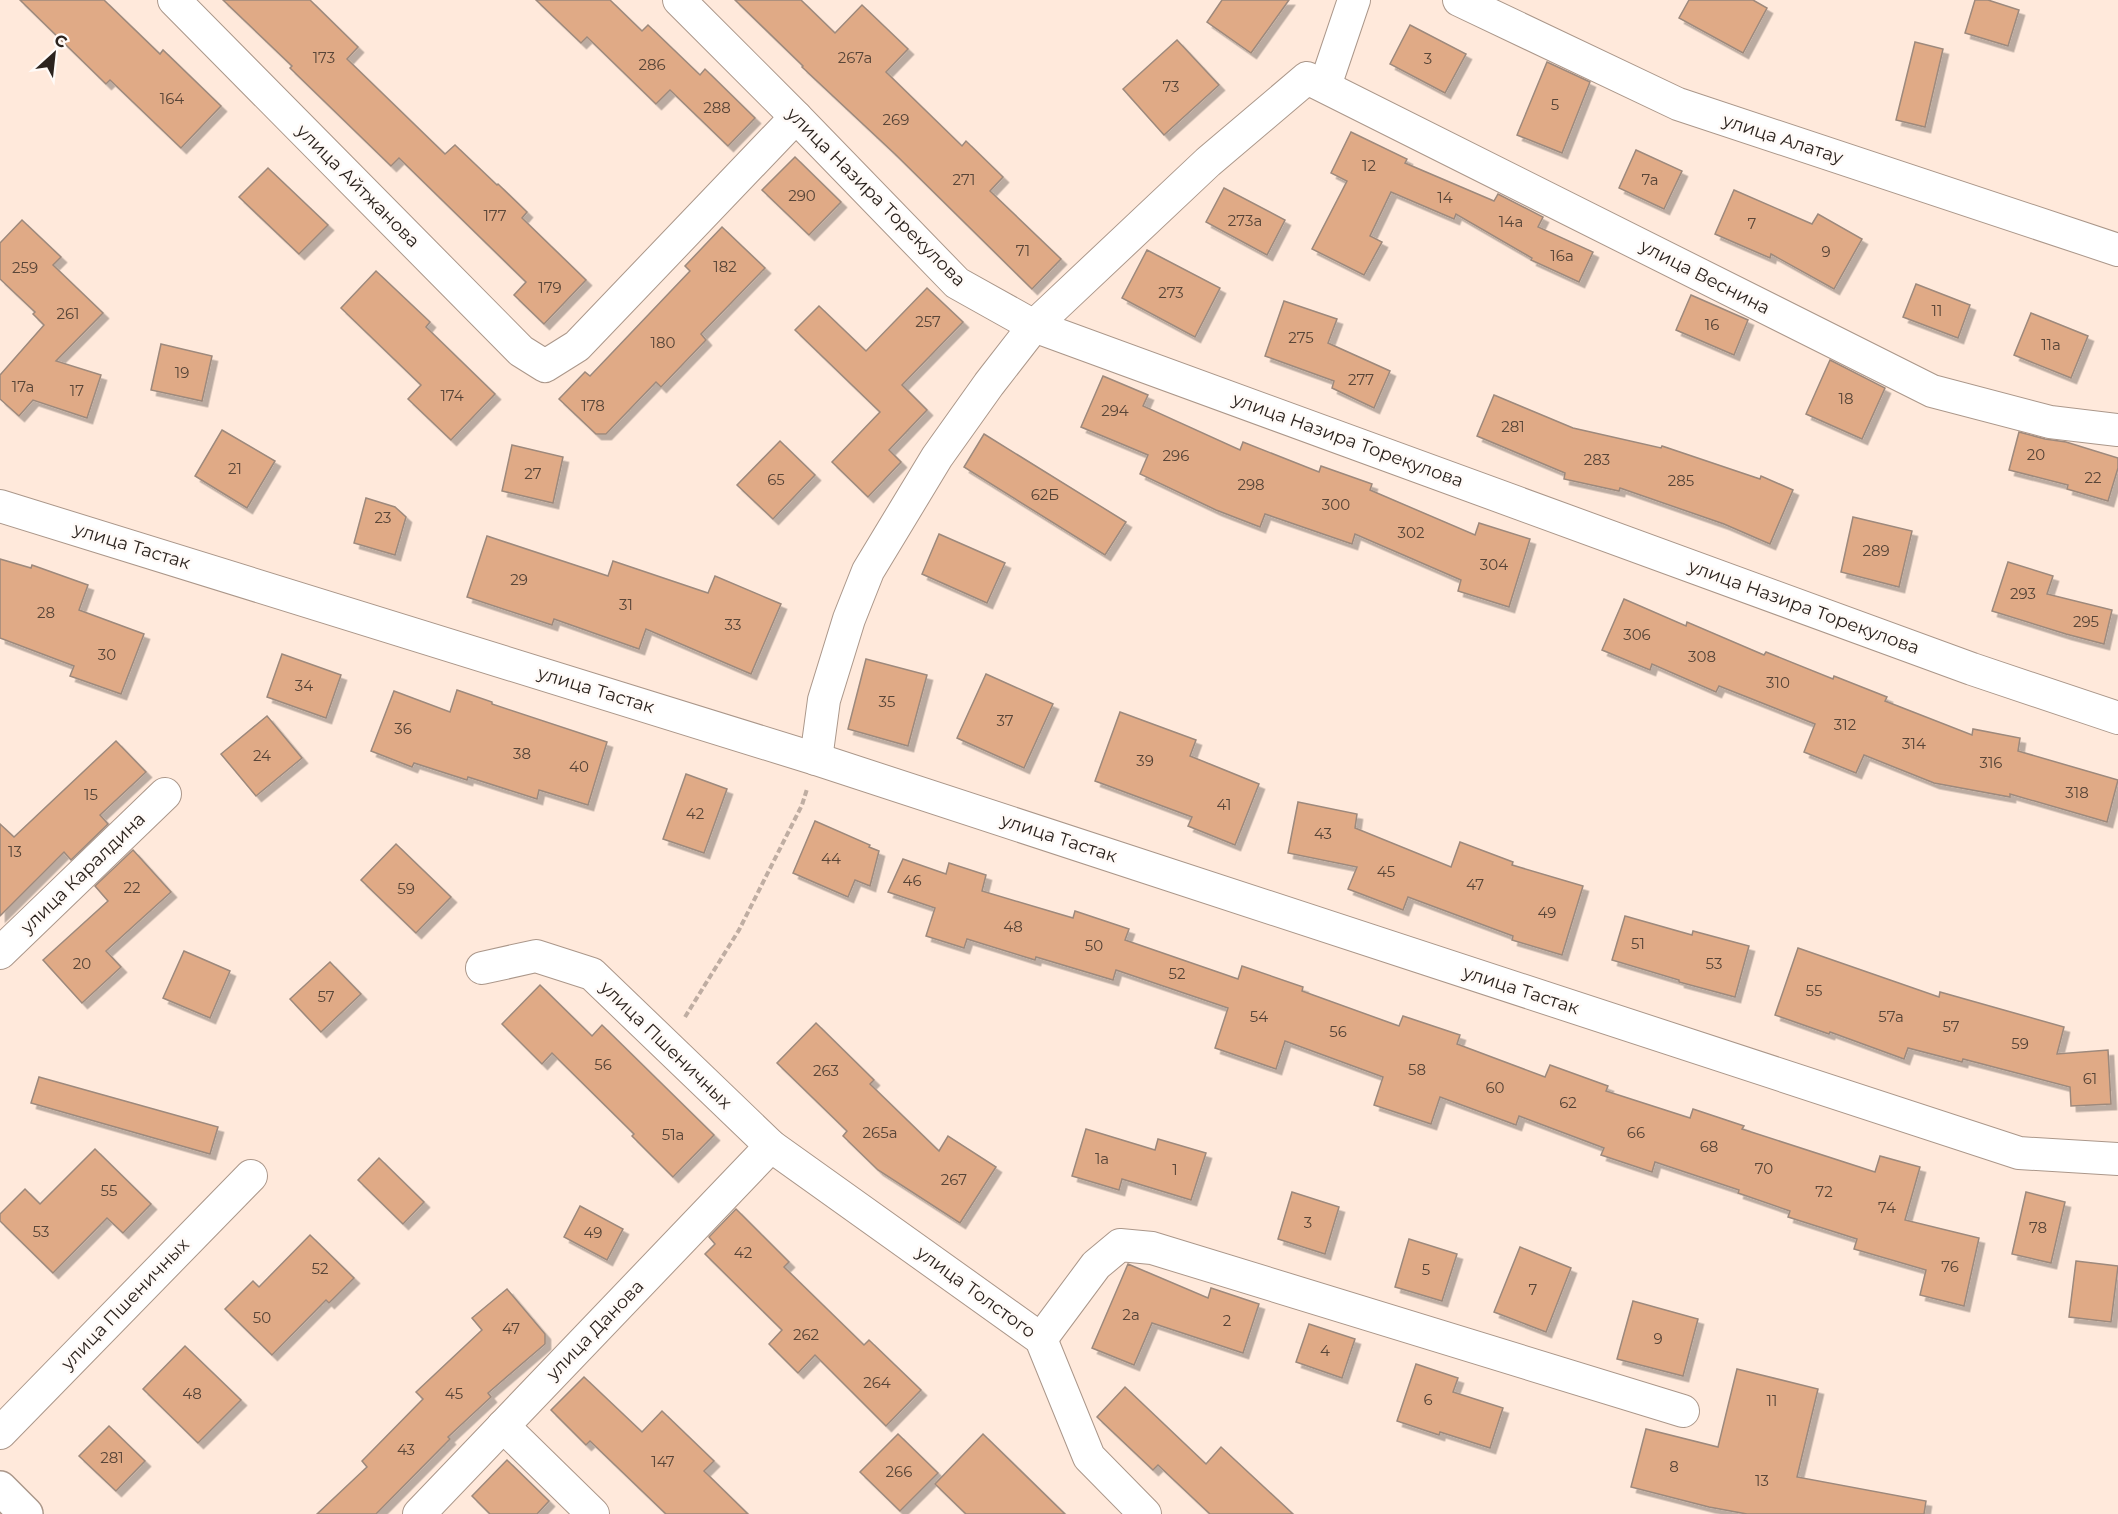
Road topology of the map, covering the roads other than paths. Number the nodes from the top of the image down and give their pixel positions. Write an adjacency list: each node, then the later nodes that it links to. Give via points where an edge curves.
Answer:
1 (174, 0): 6 (street, улица Айтжанова, via 521,351 545,366 578,346)
2 (679, 0): 6 (street, улица Назира Торекулова)
3 (1354, 0): 5 (street)
4 (1460, 0): 7 (street, улица Алатау, via 1678,104)
5 (1316, 82): 8 (street, via 1208,162); 9 (street, улица Веснина, via 1932,390 2050,423)
6 (796, 117): 8 (street, улица Назира Торекулова, via 957,283)
7 (2118, 250)
8 (1034, 326): 11 (street, улица Назира Торекулова, via 1972,669); 12 (street, via 937,457 868,572 824,700)
9 (2118, 430)
10 (0, 506): 12 (street, улица Тастак)
11 (2118, 718)
12 (816, 759): 17 (street, улица Тастак, via 2019,1153)
13 (165, 794): 14 (street, улица Каралдина)
14 (0, 953)
15 (482, 968): 16 (street, улица Пшеничных, via 536,956 592,974)
16 (771, 1146): 19 (street, улица Толстого); 21 (street, улица Данова)
17 (2118, 1159)
18 (251, 1176): 22 (street, улица Пшеничных)
19 (1041, 1339): 20 (street, via 1096,1265 1120,1245 1152,1248); 27 (street, улица Толстого, via 1089,1457)
20 (1683, 1412)
21 (503, 1426): 25 (street, улица Данова); 26 (street)
22 (0, 1433)
23 (0, 1488): 24 (main road)
24 (26, 1514)
25 (418, 1514)
26 (593, 1514)
27 (1145, 1514)

